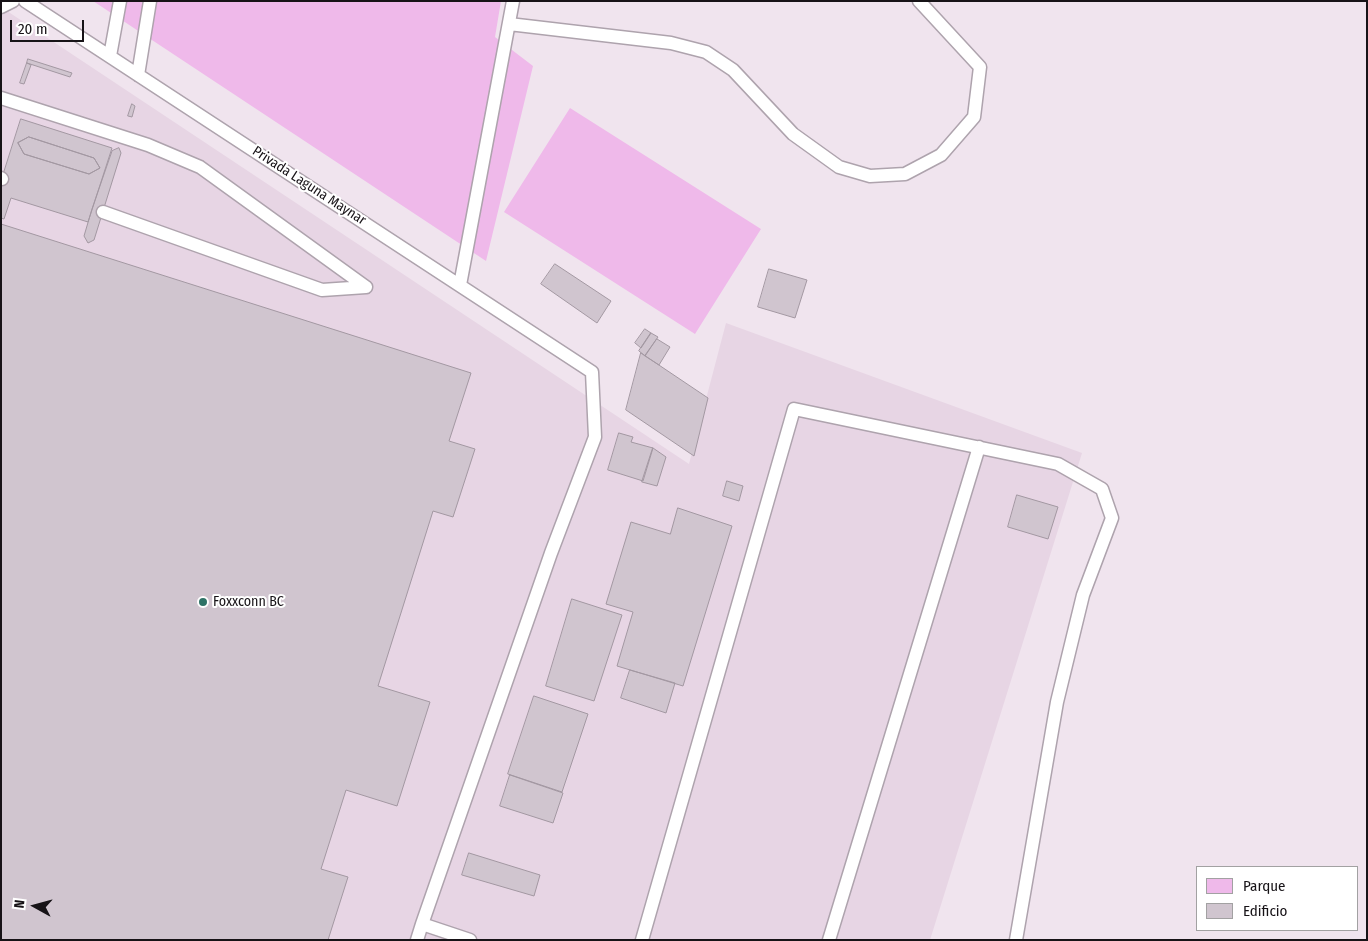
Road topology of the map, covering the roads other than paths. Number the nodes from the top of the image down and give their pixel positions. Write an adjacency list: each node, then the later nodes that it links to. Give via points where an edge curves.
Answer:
1 (13, 1): 7 (lane)
2 (26, 1): 9 (lane, Privada Laguna Maynar)
3 (120, 1): 9 (lane)
4 (150, 1): 10 (lane)
5 (513, 1): 8 (lane)
6 (919, 1): 8 (lane, via 980,67 974,117 941,155 905,174 870,176 839,167 792,134 733,70 706,52 671,43)
7 (1, 7)
8 (509, 24): 13 (lane)
9 (110, 56): 10 (lane, Privada Laguna Maynar)
10 (138, 75): 13 (lane, Privada Laguna Maynar)
11 (1, 98): 12 (lane, via 148,145 200,166 366,287 322,290)
12 (103, 212)
13 (460, 285): 15 (lane, Privada Laguna Maynar, via 592,372 595,437)
14 (979, 447): 18 (lane, via 794,409); 19 (lane); 20 (lane, via 1058,464 1102,490 1112,518 1083,595 1057,702)
15 (422, 924): 16 (lane); 17 (lane)
16 (417, 940)
17 (470, 940)
18 (642, 940)
19 (829, 940)
20 (1016, 940)

